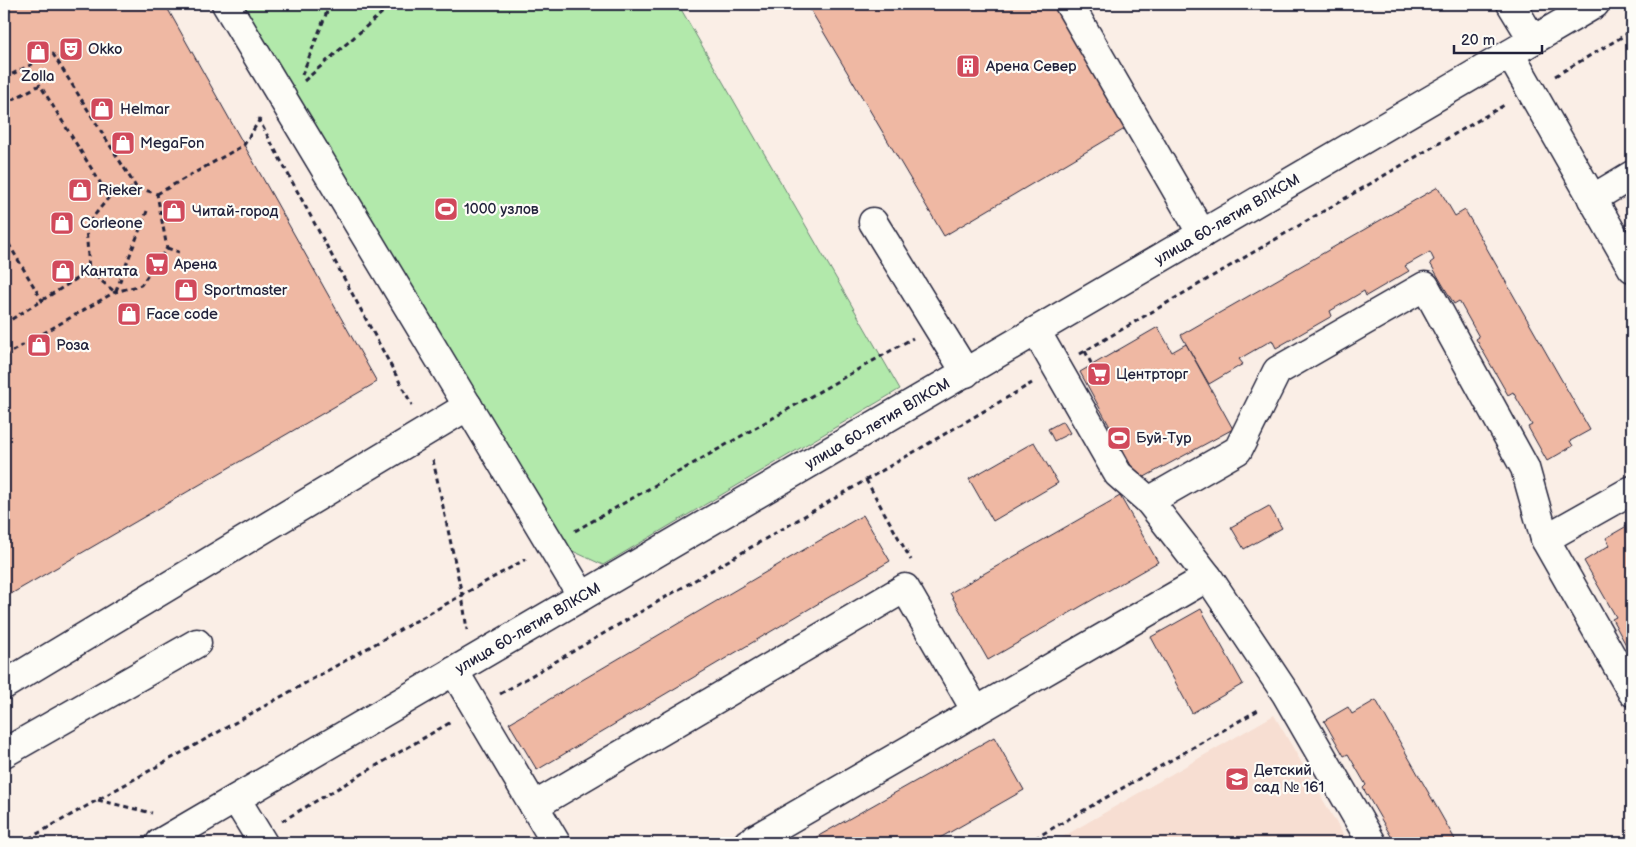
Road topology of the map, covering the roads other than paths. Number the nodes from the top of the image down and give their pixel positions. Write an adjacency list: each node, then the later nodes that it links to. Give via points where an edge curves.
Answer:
1 (226, 4): 14 (street)
2 (1069, 4): 10 (street)
3 (1511, 4): 5 (street)
4 (1595, 4): 5 (street, улица 60-летия ВЛКСМ)
5 (1533, 40): 6 (street, улица 60-летия ВЛКСМ)
6 (1510, 54): 8 (street); 10 (street, улица 60-летия ВЛКСМ)
7 (1632, 175): 8 (street)
8 (1592, 199): 11 (street)
9 (873, 222): 13 (street)
10 (1202, 234): 12 (street, улица 60-летия ВЛКСМ)
11 (1632, 268)
12 (1036, 331): 13 (street, улица 60-летия ВЛКСМ); 16 (street, via 1118,474)
13 (966, 373): 19 (street, улица 60-летия ВЛКСМ)
14 (468, 406): 19 (street); 22 (street)
15 (1632, 490): 17 (street)
16 (1149, 500): 17 (street, via 1238,450 1277,371 1424,286 1525,468); 18 (street)
17 (1545, 539): 23 (street)
18 (1208, 577): 24 (street); 32 (street, via 1286,694)
19 (582, 596): 21 (street, улица 60-летия ВЛКСМ)
20 (197, 643): 25 (street)
21 (463, 666): 26 (street, улица 60-летия ВЛКСМ); 27 (street, via 476,708)
22 (4, 685)
23 (1632, 692)
24 (976, 711): 27 (street, via 905,588); 31 (street)
25 (4, 753)
26 (236, 799): 28 (street); 29 (street, улица 60-летия ВЛКСМ)
27 (534, 806): 30 (street)
28 (260, 839)
29 (160, 843)
30 (556, 843)
31 (748, 843)
32 (1372, 843)

